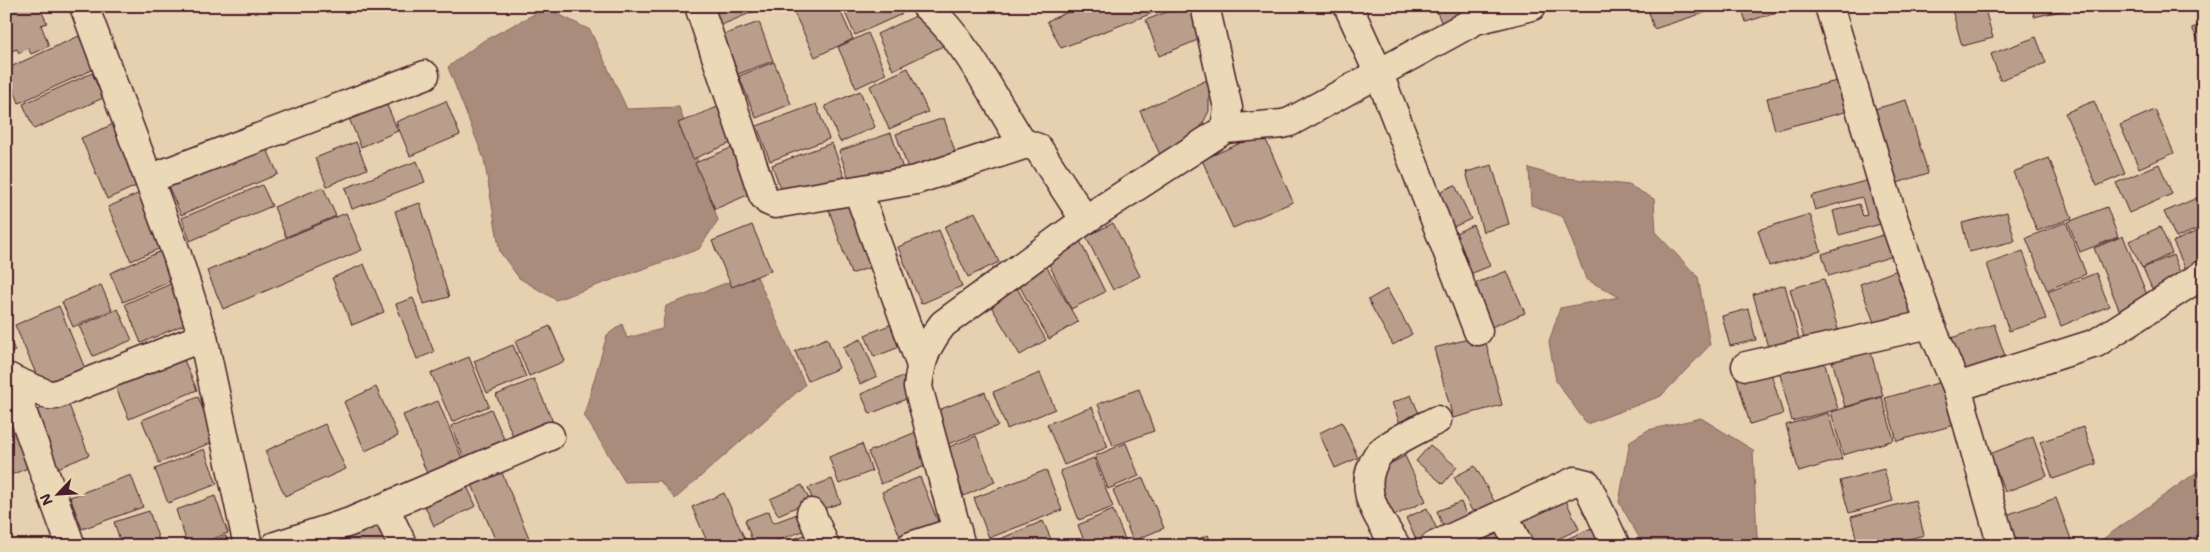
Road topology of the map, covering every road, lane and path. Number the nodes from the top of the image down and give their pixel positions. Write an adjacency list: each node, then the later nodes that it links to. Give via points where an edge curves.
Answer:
1 (84, 6): 12 (street)
2 (699, 6): 13 (street, via 768,202 775,204)
3 (926, 6): 11 (street, via 958,40)
4 (1205, 6): 10 (street, via 1228,108)
5 (1348, 6): 8 (street)
6 (1532, 6): 8 (street, via 1476,20)
7 (1829, 6): 16 (street, via 1891,211)
8 (1379, 74): 10 (street, via 1290,122); 17 (street)
9 (424, 75): 12 (street)
10 (1225, 129): 14 (street)
11 (1023, 144): 13 (street, via 916,180); 14 (street, via 1038,148)
12 (149, 179): 18 (street)
13 (858, 191): 19 (street)
14 (1085, 220): 19 (street, via 942,324)
15 (2204, 274): 22 (street, via 2096,343)
16 (1930, 324): 20 (street); 22 (street)
17 (1478, 331)
18 (203, 337): 21 (street, via 55,395 49,396); 30 (street)
19 (920, 363): 28 (street, via 918,387)
20 (1746, 366)
21 (8, 378): 29 (street)
22 (1957, 387): 39 (street)
23 (1437, 420): 35 (street, via 1382,450 1375,458 1368,477 1370,499)
24 (550, 436): 25 (street)
25 (385, 508): 31 (street); 32 (street)
26 (811, 513): 33 (street)
27 (1503, 514): 36 (street); 37 (street); 38 (street, via 1580,481 1587,484)
28 (959, 538): 34 (street)
29 (71, 546)
30 (248, 546)
31 (275, 546)
32 (403, 546)
33 (824, 546)
34 (911, 546)
35 (1396, 546)
36 (1434, 546)
37 (1519, 546)
38 (1616, 546)
39 (2002, 546)

